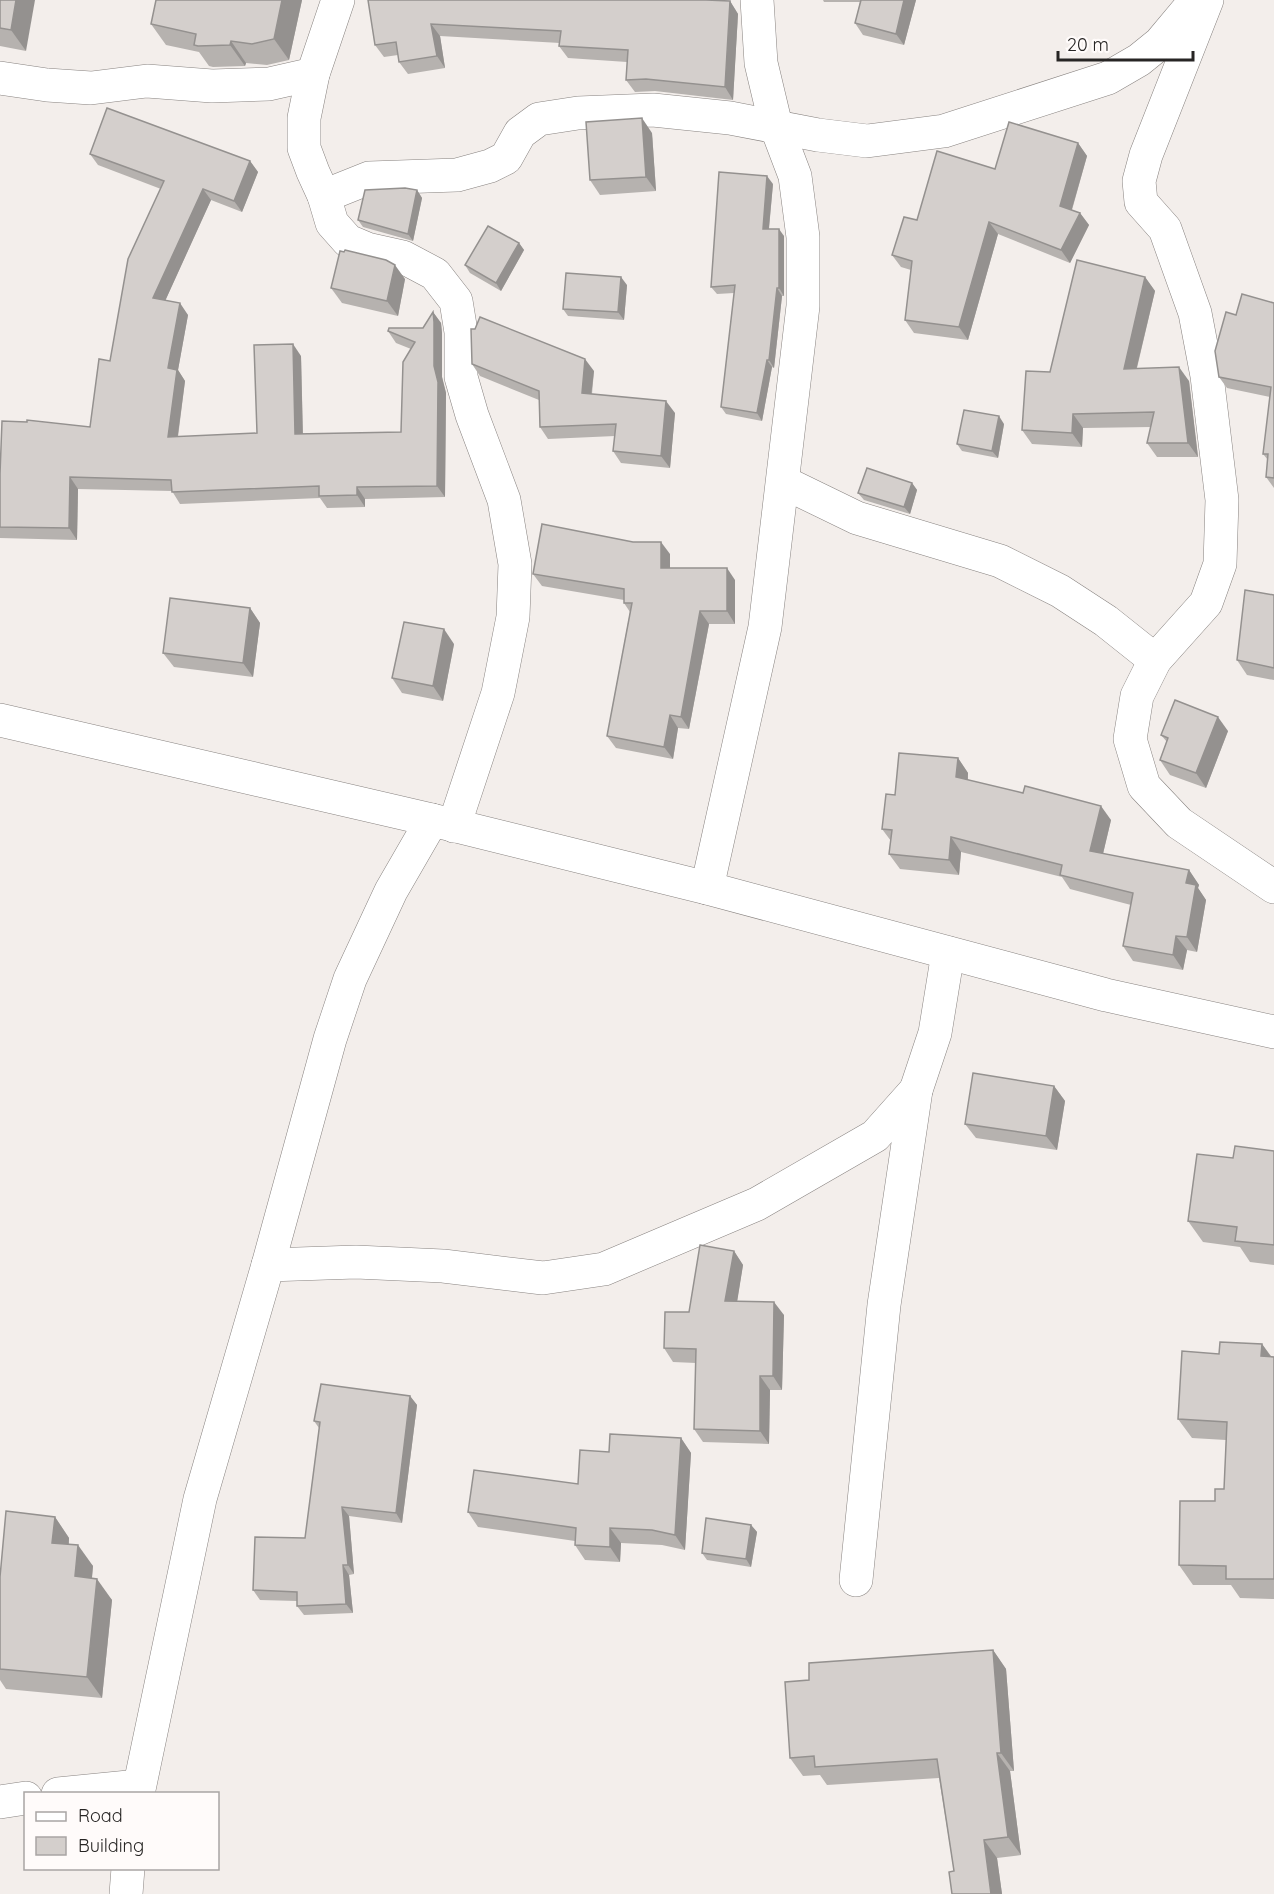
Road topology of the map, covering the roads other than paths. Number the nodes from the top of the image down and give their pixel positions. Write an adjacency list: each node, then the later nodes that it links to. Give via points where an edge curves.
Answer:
1 (338, 0): 5 (street)
2 (757, 0): 7 (street, via 761,63)
3 (1196, 0): 7 (street, via 1160,43 1108,78 944,131 867,141)
4 (1207, 0): 10 (street, via 1146,154 1139,182 1141,202 1166,229 1195,313 1222,500 1220,564 1206,603)
5 (312, 75): 6 (street, via 269,84 212,86 147,81 91,88); 8 (street, via 304,118 304,148)
6 (0, 78)
7 (776, 126): 8 (street, via 653,110 539,119 520,133 506,158 490,166 457,176 369,178); 9 (street, via 795,176 803,237 803,306)
8 (324, 196): 12 (street, via 332,223 348,241 403,257 435,274 456,301 461,377 504,500 515,564 513,617 498,693)
9 (783, 482): 10 (street, via 857,518 1000,561 1060,591); 14 (street, via 765,627)
10 (1155, 660): 13 (street, via 1137,696 1130,740 1144,786 1179,823)
11 (0, 720): 12 (street)
12 (443, 823): 14 (street); 18 (street, via 391,891 351,979 312,1098)
13 (1274, 887)
14 (707, 888): 15 (street)
15 (948, 953): 16 (street); 17 (street, via 935,1033)
16 (1274, 1032)
17 (916, 1090): 18 (street, via 875,1136 757,1204 604,1269 543,1278 367,1262); 19 (street, via 884,1305)
18 (268, 1265): 20 (street, via 200,1499)
19 (856, 1580)
20 (138, 1790): 21 (street)
21 (98, 1792)
22 (24, 1798): 23 (street)
23 (0, 1802)
24 (128, 1870): 25 (street)
25 (126, 1894)

